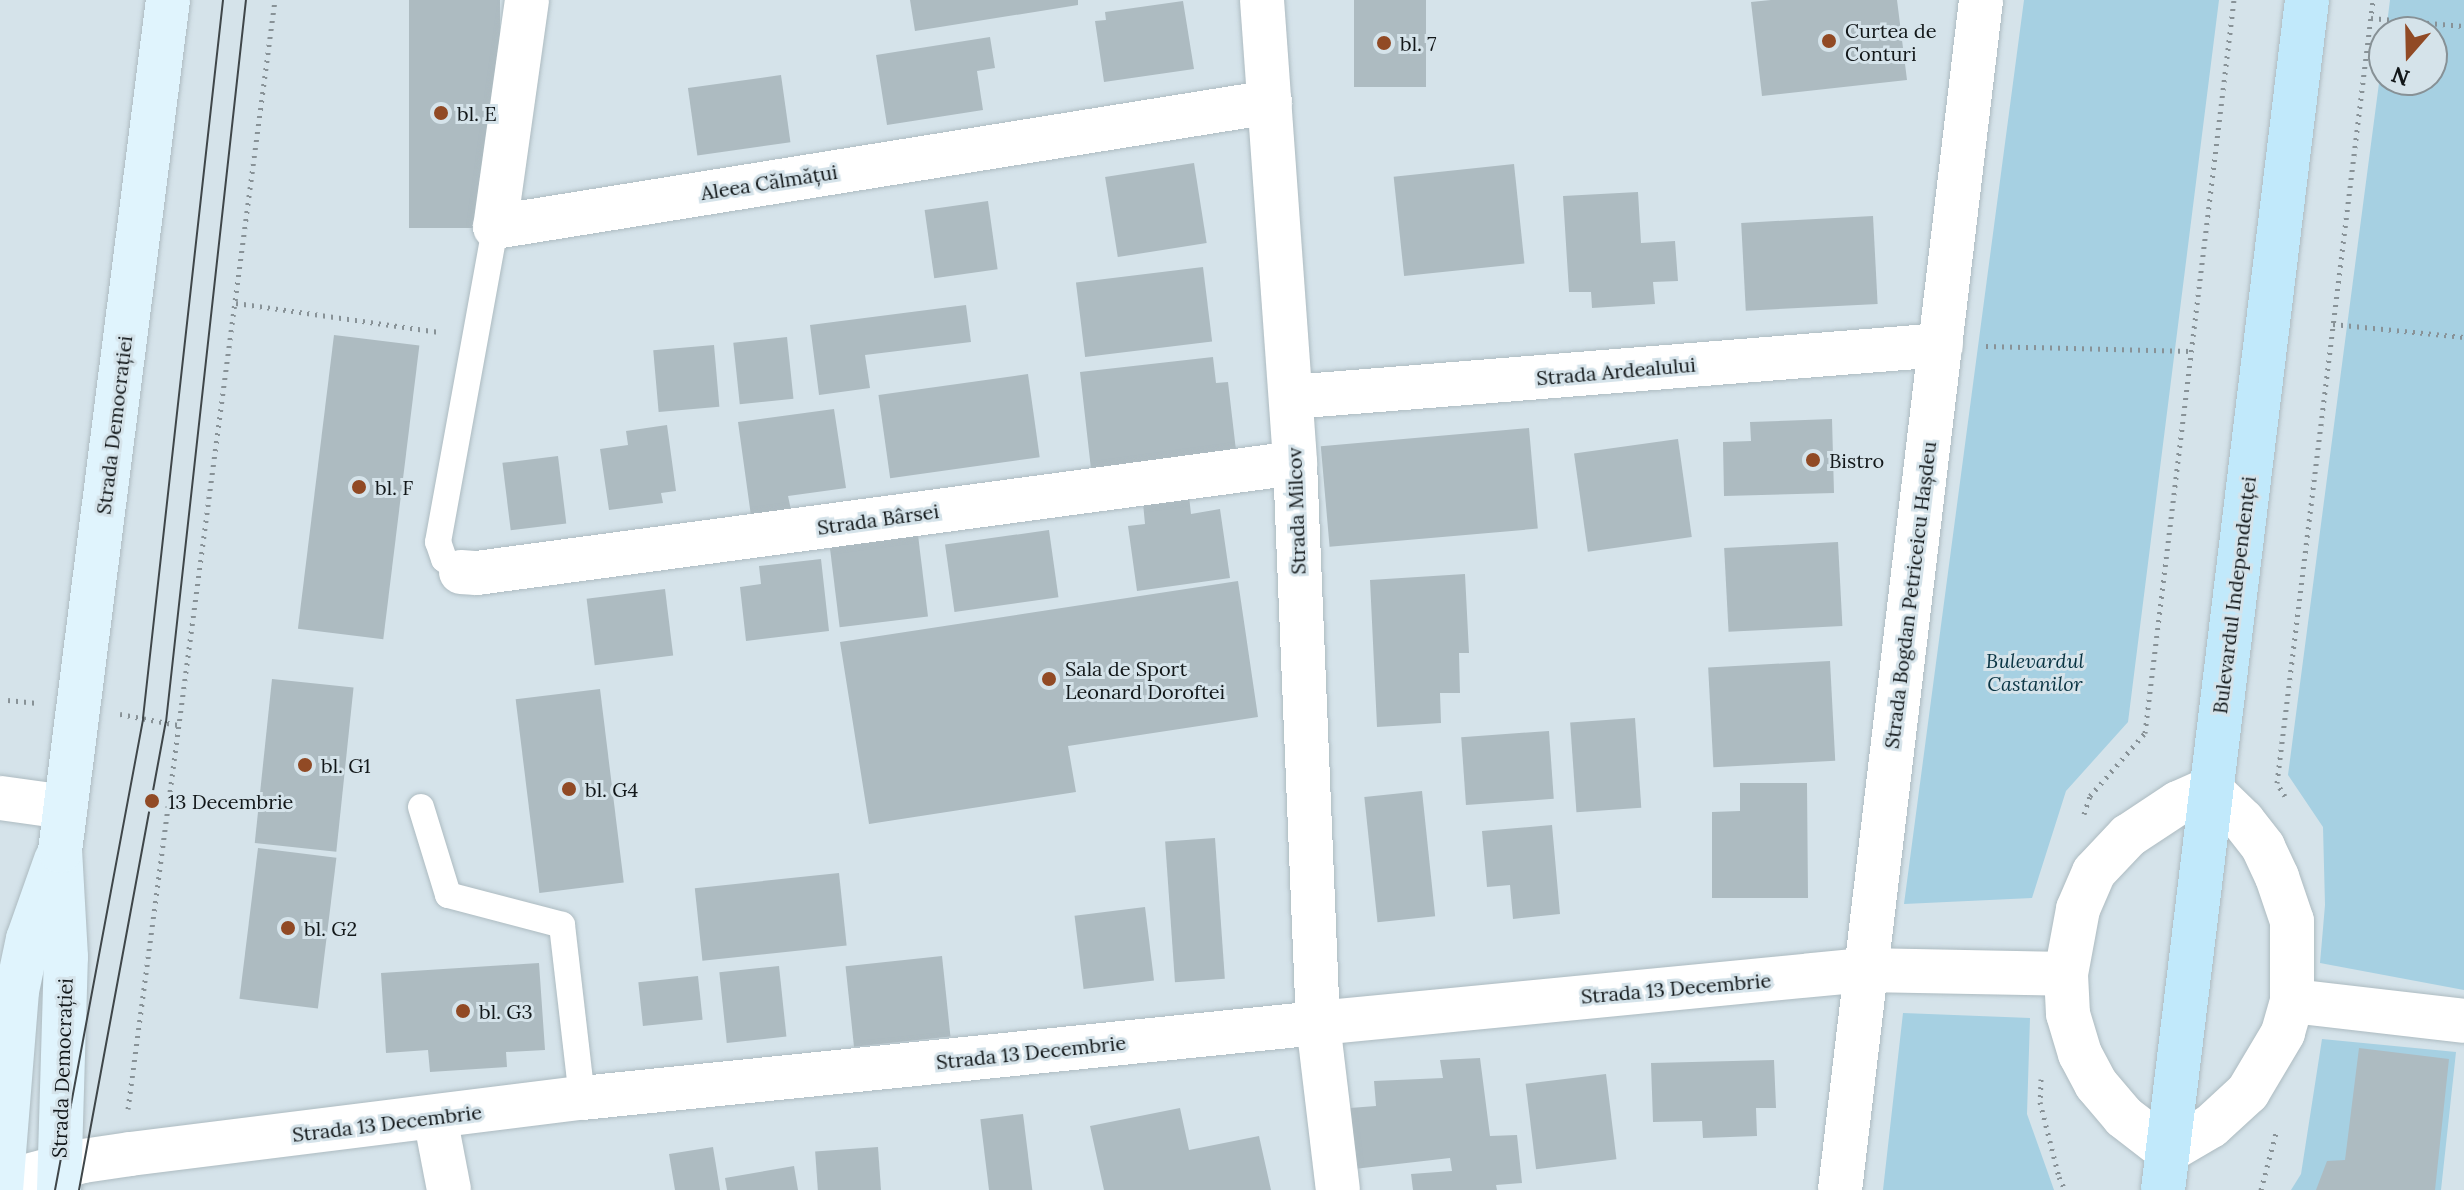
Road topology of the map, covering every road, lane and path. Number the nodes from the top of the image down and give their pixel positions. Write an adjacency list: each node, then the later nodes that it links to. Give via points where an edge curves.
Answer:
1 (168, 0): 24 (main road, Strada Democrației)
2 (275, 0): 11 (path)
3 (527, 0): 10 (street)
4 (1262, 0): 9 (street, Strada Milcov)
5 (1981, 0): 15 (street, Strada Bogdan Petriceicu Hașdeu)
6 (2234, 0): 16 (path)
7 (2307, 0): 22 (main road, Bulevardul Independenței)
8 (2368, 42): 12 (path)
9 (1270, 102): 10 (street, Aleea Călmățui); 17 (street, Strada Milcov)
10 (495, 227): 13 (lane)
11 (236, 303): 13 (path); 21 (path)
12 (2333, 324): 14 (path); 26 (path, via 2277,783)
13 (475, 337): 19 (lane, via 438,542 444,559)
14 (2464, 337)
15 (1941, 345): 16 (path); 17 (street, Strada Ardealului); 29 (street, Strada Bogdan Petriceicu Hașdeu)
16 (2191, 351): 27 (path, via 2145,733 2090,796)
17 (1291, 397): 18 (street, Strada Milcov)
18 (1295, 463): 19 (street, Strada Bârsei); 33 (street, Strada Milcov)
19 (461, 572)
20 (119, 714): 21 (path)
21 (178, 725): 38 (path, via 127,1095)
22 (2210, 789): 30 (street, via 2128,836 2094,872 2078,909); 31 (street, via 2263,847 2277,877 2292,921); 39 (main road, Bulevardul Independenței)
23 (0, 798): 24 (street)
24 (65, 807): 28 (main road, Strada Democrației)
25 (421, 807): 35 (lane, via 448,895 562,925)
26 (2291, 807)
27 (2080, 824)
28 (60, 851): 40 (main road, Strada Democrației, via 66,957); 41 (main road, Strada Democrației, via 28,939 17,991)
29 (1864, 970): 30 (street, Strada 13 Decembrie); 33 (street, Strada 13 Decembrie); 44 (street, Strada Bogdan Petriceicu Hașdeu)
30 (2066, 974): 39 (street, via 2068,1014 2080,1054 2096,1084)
31 (2292, 1001): 32 (street); 39 (street, via 2283,1033 2248,1092)
32 (2464, 1021)
33 (1318, 1023): 35 (street, Strada 13 Decembrie); 43 (street, Strada Milcov)
34 (2041, 1070): 45 (path, via 2040,1102)
35 (582, 1098): 37 (street, Strada 13 Decembrie)
36 (2282, 1113): 46 (path)
37 (435, 1117): 38 (street, Strada 13 Decembrie); 42 (street)
38 (130, 1154): 40 (street, Strada 13 Decembrie)
39 (2165, 1170)
40 (58, 1179): 41 (street, Strada 13 Decembrie)
41 (1, 1186)
42 (449, 1190)
43 (1338, 1190)
44 (1840, 1190)
45 (2065, 1190)
46 (2261, 1190)

